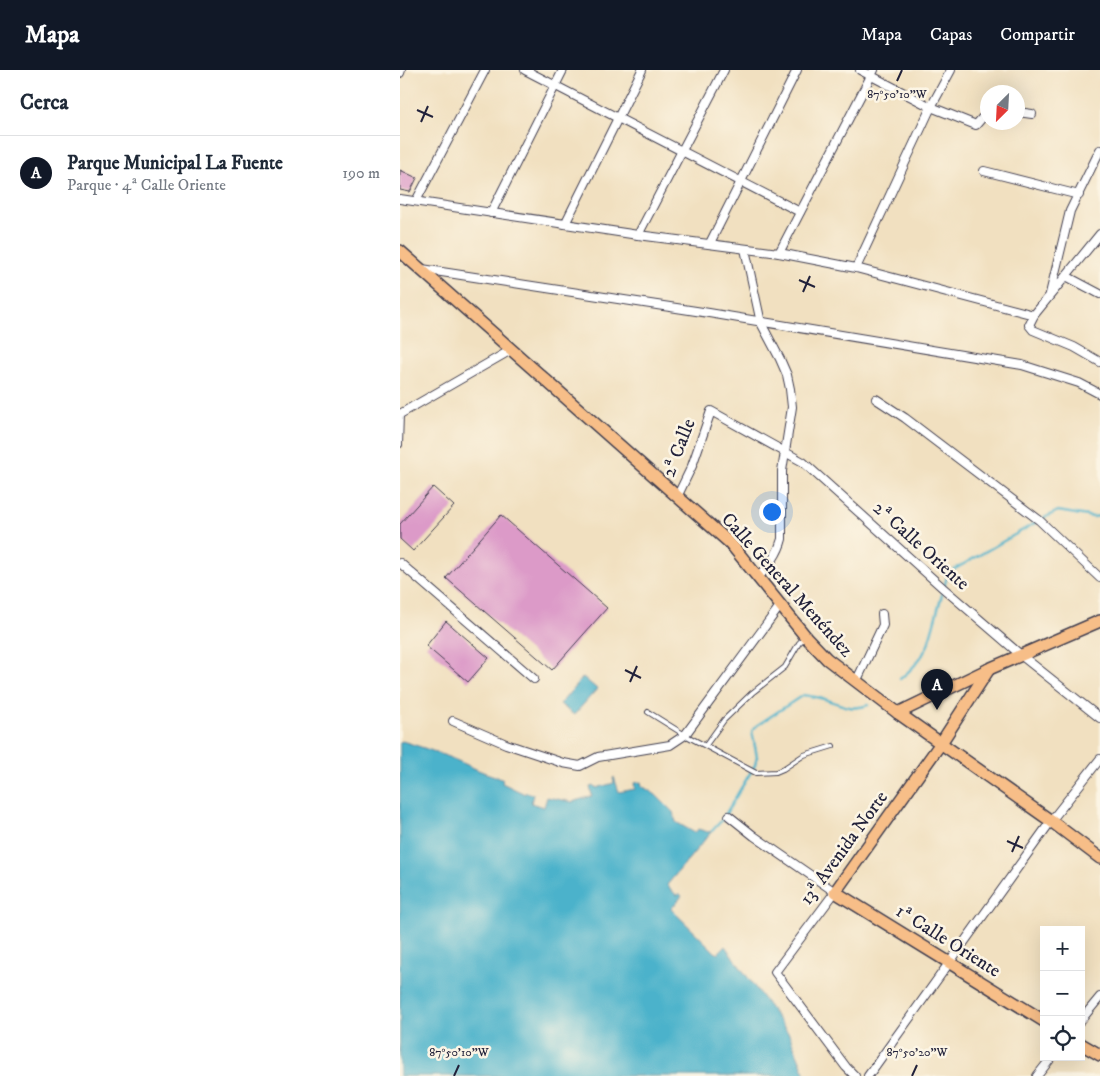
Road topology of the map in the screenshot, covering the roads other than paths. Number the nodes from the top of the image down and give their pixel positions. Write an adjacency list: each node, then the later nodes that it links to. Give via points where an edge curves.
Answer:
1 (485, 70): 22 (street)
2 (526, 70): 10 (street)
3 (563, 70): 10 (street)
4 (642, 70): 14 (street)
5 (724, 70): 17 (street)
6 (798, 70): 19 (street)
7 (860, 70): 9 (street)
8 (950, 70): 11 (street)
9 (872, 73): 11 (street); 23 (street)
10 (555, 85): 14 (street); 24 (street)
11 (931, 107): 15 (street, via 976,125); 33 (street)
12 (1025, 113): 13 (street)
13 (1032, 114)
14 (618, 118): 17 (street); 25 (street)
15 (980, 120)
16 (1100, 150): 20 (street)
17 (682, 151): 19 (street); 27 (street)
18 (984, 170): 20 (street)
19 (741, 182): 23 (street); 28 (street)
20 (1080, 195): 36 (street, via 1070,211)
21 (400, 199): 22 (street)
22 (416, 201): 24 (street)
23 (800, 212): 31 (street)
24 (491, 213): 25 (street)
25 (565, 224): 27 (street)
26 (1100, 234): 34 (street)
27 (638, 235): 28 (street)
28 (710, 244): 29 (street)
29 (745, 249): 31 (street); 38 (street)
30 (400, 251): 32 (main road, Calle General Menéndez)
31 (779, 253): 33 (street)
32 (420, 268): 38 (street); 39 (main road, Calle General Menéndez)
33 (856, 268): 37 (street)
34 (1066, 276): 35 (street); 36 (street)
35 (1100, 294)
36 (1049, 296): 37 (street)
37 (1034, 315): 40 (street, via 1029,325 1033,330)
38 (761, 323): 41 (street, via 1022,365 1078,383); 46 (street, via 780,359 790,389 792,407)
39 (511, 350): 44 (street); 47 (main road, Calle General Menéndez)
40 (1100, 362)
41 (1100, 394)
42 (876, 399): 50 (street, via 906,418 1039,520)
43 (711, 410): 46 (street, 2ª Calle Oriente); 47 (street, 2ª Calle, via 692,466)
44 (400, 414): 45 (lane)
45 (400, 445)
46 (784, 451): 49 (street, via 780,549); 55 (street, 2ª Calle Oriente, via 803,462)
47 (677, 496): 49 (main road, Calle General Menéndez, via 731,544)
48 (400, 562): 57 (street)
49 (758, 578): 51 (main road, Calle General Menéndez)
50 (1100, 578)
51 (780, 606): 54 (main road, Calle General Menéndez); 63 (street)
52 (882, 614): 58 (street, via 883,624)
53 (1100, 621): 55 (main road)
54 (806, 637): 58 (main road, Calle General Menéndez); 65 (lane, via 785,667 724,720)
55 (1022, 656): 56 (main road); 61 (street, 2ª Calle Oriente)
56 (989, 669): 60 (main road); 64 (main road, 13ª Avenida Norte)
57 (534, 679)
58 (856, 682): 60 (main road, Calle General Menéndez)
59 (648, 712): 63 (lane)
60 (898, 713): 64 (main road, Calle General Menéndez)
61 (1100, 718)
62 (452, 721): 63 (street, via 506,744 563,764 580,766 598,757 670,745)
63 (685, 735): 65 (lane)
64 (941, 743): 69 (main road, Calle General Menéndez); 71 (main road, 13ª Avenida Norte)
65 (706, 745): 66 (lane, via 756,773 776,772 804,755)
66 (833, 746)
67 (1100, 759): 69 (street)
68 (729, 816): 71 (street)
69 (1051, 821): 70 (main road, Calle General Menéndez); 72 (street)
70 (1100, 858)
71 (835, 892): 72 (main road, 1ª Calle Oriente); 79 (street, 13ª Avenida Norte, via 775,972)
72 (950, 963): 75 (main road, 1ª Calle Oriente); 80 (street)
73 (1100, 997): 74 (street)
74 (1084, 1016)
75 (1040, 1018)
76 (1085, 1046): 77 (main road)
77 (1100, 1055)
78 (1049, 1061): 81 (street)
79 (855, 1076)
80 (868, 1076)
81 (1037, 1076)

